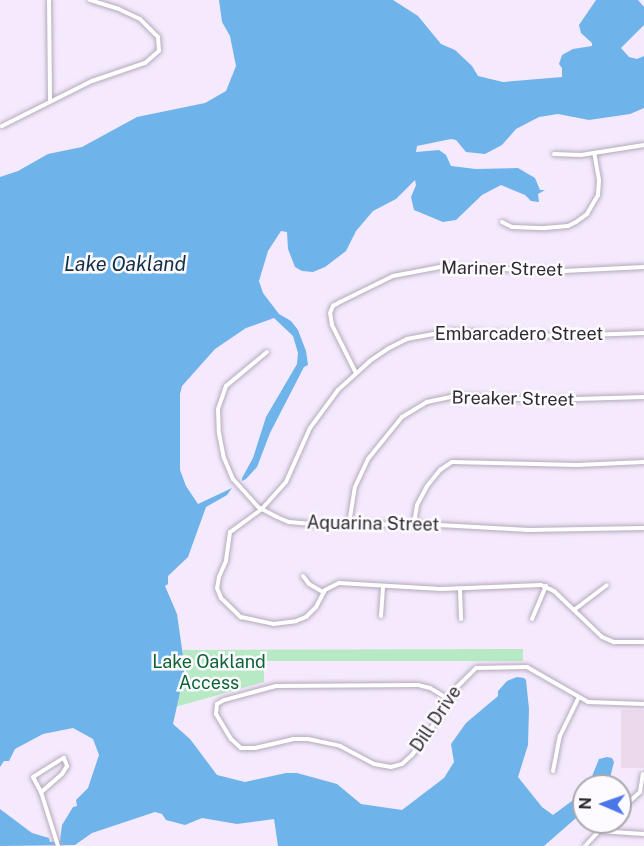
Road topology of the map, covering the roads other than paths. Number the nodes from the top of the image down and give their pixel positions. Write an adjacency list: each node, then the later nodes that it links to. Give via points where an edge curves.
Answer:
1 (49, 0): 3 (street)
2 (89, 0): 3 (street, via 140,19 153,30 160,42 159,51 145,63)
3 (50, 100): 4 (street)
4 (2, 126)
5 (644, 145): 6 (street)
6 (594, 153): 7 (street); 8 (street, via 598,195 587,214 568,226 512,227)
7 (554, 154)
8 (502, 222)
9 (644, 267): 12 (street, Mariner Street, via 564,271 440,267 393,276 333,306 330,313)
10 (644, 333): 12 (street, Embarcadero Street, via 426,334 388,348)
11 (267, 352): 15 (street, Aquarina Street, via 230,380 218,409 230,474 240,490)
12 (356, 373): 15 (street, Embarcadero Street, via 310,428 286,482)
13 (644, 397): 16 (street, Breaker Street, via 542,400 456,396 427,402 402,417 368,459 355,487)
14 (644, 462): 17 (street, via 452,462 427,486 417,505)
15 (262, 509): 16 (street, Aquarina Street, via 289,522); 24 (street, Embarcadero Street, via 230,532 218,583 221,598 241,617 273,624 306,617)
16 (349, 524): 17 (street, Aquarina Street)
17 (414, 524): 18 (street, Aquarina Street, via 529,530)
18 (644, 528)
19 (303, 576): 24 (street)
20 (607, 585): 25 (street)
21 (383, 586): 23 (street); 24 (street, via 339,583); 26 (street)
22 (546, 586): 23 (street); 25 (street); 28 (street)
23 (460, 589): 27 (street)
24 (323, 592)
25 (574, 610): 29 (street, via 602,637 614,642)
26 (381, 616)
27 (461, 618)
28 (532, 620)
29 (644, 642)
30 (578, 699): 31 (street, Dill Drive, via 527,667 499,666 472,670); 32 (street, Dill Drive); 33 (street, via 560,736)
31 (450, 700): 31 (street, Dill Drive, via 418,685 262,687 217,704 216,714 241,748 308,739 340,746 374,764 391,767 412,755)
32 (644, 704)
33 (553, 771)
34 (643, 774): 36 (street, via 640,792)
35 (41, 792): 35 (street, via 62,774 68,761 60,759 36,774 33,780); 38 (street)
36 (632, 799)
37 (596, 834): 39 (street)
38 (57, 846)
39 (585, 846)

